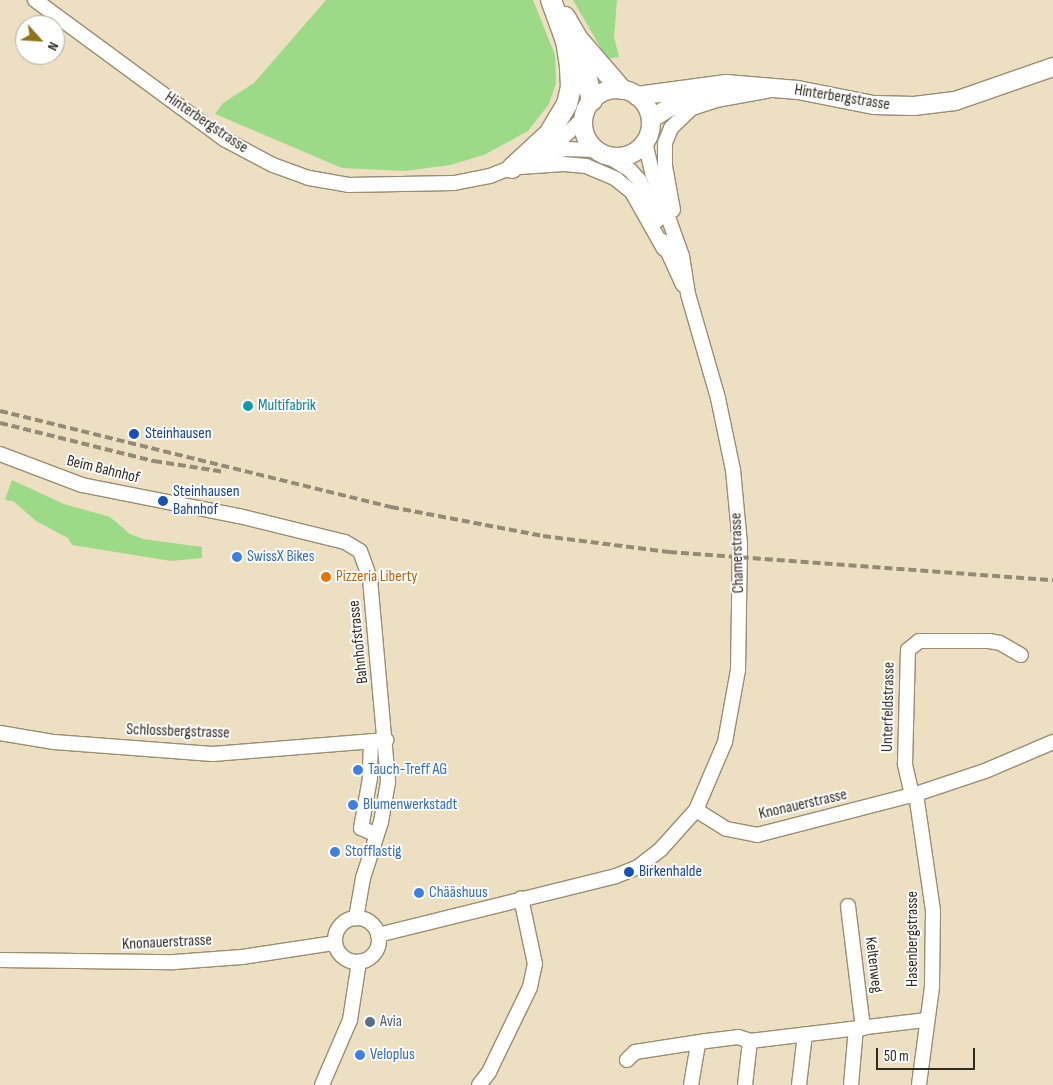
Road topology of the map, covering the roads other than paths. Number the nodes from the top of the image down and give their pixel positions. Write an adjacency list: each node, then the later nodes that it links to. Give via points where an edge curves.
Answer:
1 (35, 0): 14 (street, Hinterbergstrasse, via 224,139 290,172 348,185 421,186 473,180)
2 (551, 0): 14 (highway, via 566,41 571,87 567,104 549,134)
3 (555, 0): 4 (highway)
4 (578, 38): 8 (highway); 9 (highway)
5 (1053, 67): 7 (main road, Hinterbergstrasse, via 955,101 914,106 858,103)
6 (745, 87): 7 (main road, Hinterbergstrasse); 8 (main road, Hinterbergstrasse, via 726,84); 10 (main road, Hinterbergstrasse, via 686,97)
7 (783, 88): 16 (street, via 708,102 692,108 671,128 665,143 665,166)
8 (629, 92): 9 (main road, via 605,92); 10 (main road, via 646,106)
9 (588, 109): 12 (main road, via 586,135); 13 (street, Hinterbergstrasse)
10 (651, 119): 11 (main road)
11 (645, 142): 12 (main road, via 628,155); 16 (street, Chamerstrasse, via 655,182)
12 (601, 152): 13 (street, Hinterbergstrasse, via 566,149); 15 (street, Chamerstrasse, via 630,170 640,181 661,231)
13 (545, 154): 14 (street, Hinterbergstrasse)
14 (512, 168): 15 (street, via 564,164 605,172 632,192)
15 (664, 249): 17 (street, Chamerstrasse)
16 (682, 256): 17 (street, Chamerstrasse)
17 (688, 294): 26 (street, Chamerstrasse, via 727,434 740,544 738,670 733,704 722,750)
18 (0, 454): 19 (street, Beim Bahnhof, via 82,485)
19 (202, 509): 22 (street, Bahnhofstrasse, via 345,542 360,551 370,579)
20 (1021, 655): 25 (street, Unterfeldstrasse, via 1000,643 989,641 919,641 908,650 905,764)
21 (0, 733): 23 (street, Schlossbergstrasse, via 54,742 213,754)
22 (386, 740): 23 (street, Schlossbergstrasse); 27 (street, Bahnhofstrasse, via 386,798)
23 (371, 741): 27 (street, via 370,778 361,828)
24 (1052, 744): 25 (street, Knonauerstrasse, via 985,771)
25 (914, 794): 26 (street, Knonauerstrasse, via 757,835 727,829); 35 (street, Hasenbergstrasse, via 933,911 932,987)
26 (696, 810): 28 (street, via 661,849 629,872)
27 (377, 835): 30 (street, Bahnhofstrasse, via 363,878)
28 (521, 898): 31 (street); 42 (street, via 535,964 530,987 489,1072)
29 (848, 906): 36 (street, Keltenweg)
30 (356, 918): 31 (street, via 368,920); 32 (street, via 342,924)
31 (378, 935): 34 (street, via 375,953)
32 (335, 943): 33 (street, Knonauerstrasse, via 242,957 174,962); 34 (street, via 343,957)
33 (0, 960)
34 (359, 962): 41 (street, via 350,1020)
35 (927, 1020): 36 (street); 47 (street, Hasenbergstrasse)
36 (860, 1028): 37 (street); 46 (street, Keltenweg)
37 (805, 1034): 38 (street); 45 (street)
38 (750, 1040): 39 (street, via 738,1037); 44 (street)
39 (698, 1044): 40 (street, via 636,1052); 43 (street)
40 (627, 1060)
41 (322, 1085)
42 (479, 1085)
43 (690, 1085)
44 (745, 1085)
45 (799, 1085)
46 (851, 1085)
47 (919, 1085)

